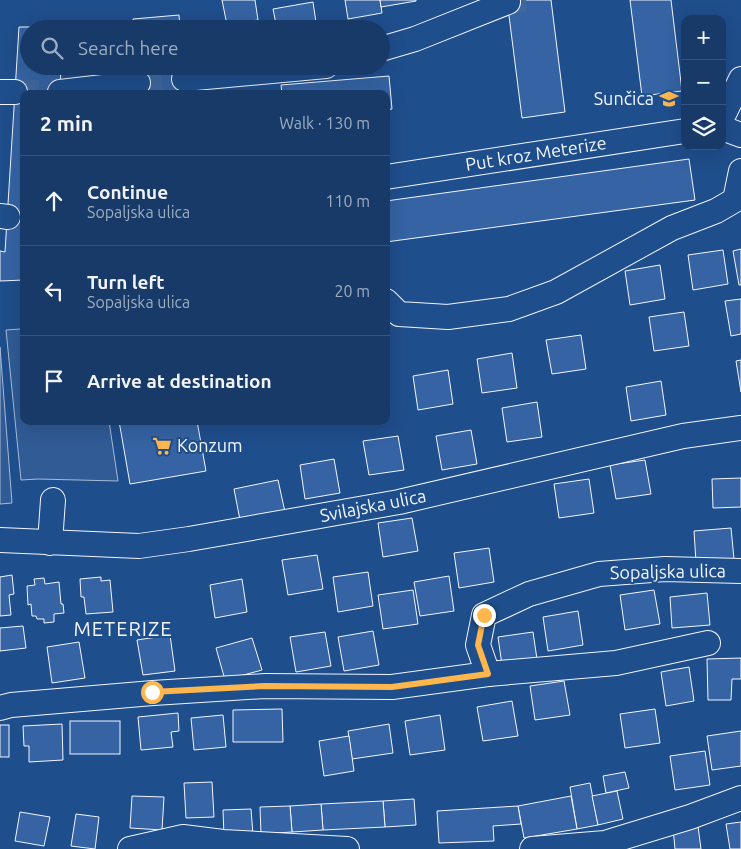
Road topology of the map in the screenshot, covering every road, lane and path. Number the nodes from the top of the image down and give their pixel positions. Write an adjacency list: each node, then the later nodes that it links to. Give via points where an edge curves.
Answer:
1 (508, 2): 2 (street)
2 (390, 46)
3 (220, 75): 4 (street)
4 (184, 78)
5 (741, 78): 8 (street)
6 (138, 83): 7 (street)
7 (77, 90)
8 (726, 110)
9 (726, 129): 11 (street)
10 (681, 132): 13 (street, Put kroz Meterize)
11 (741, 135)
12 (741, 171): 14 (street, via 735,200 672,228 556,292 509,309 448,317 399,314)
13 (390, 176)
14 (390, 305)
15 (741, 428): 18 (street, Svilajska ulica, via 683,436 399,502 189,539 139,546)
16 (53, 500): 18 (street)
17 (0, 540): 18 (street, Svilajska ulica)
18 (50, 543)
19 (741, 571): 21 (street, Sopaljska ulica, via 665,569 598,574 530,594 484,615 478,645)
20 (708, 643): 21 (street, via 616,664)
21 (488, 674): 22 (street, via 392,687 265,686 152,692)
22 (0, 708)
23 (741, 798): 26 (street, via 605,844)
24 (130, 849): 25 (street, via 183,837)
25 (347, 849)
26 (532, 849)

